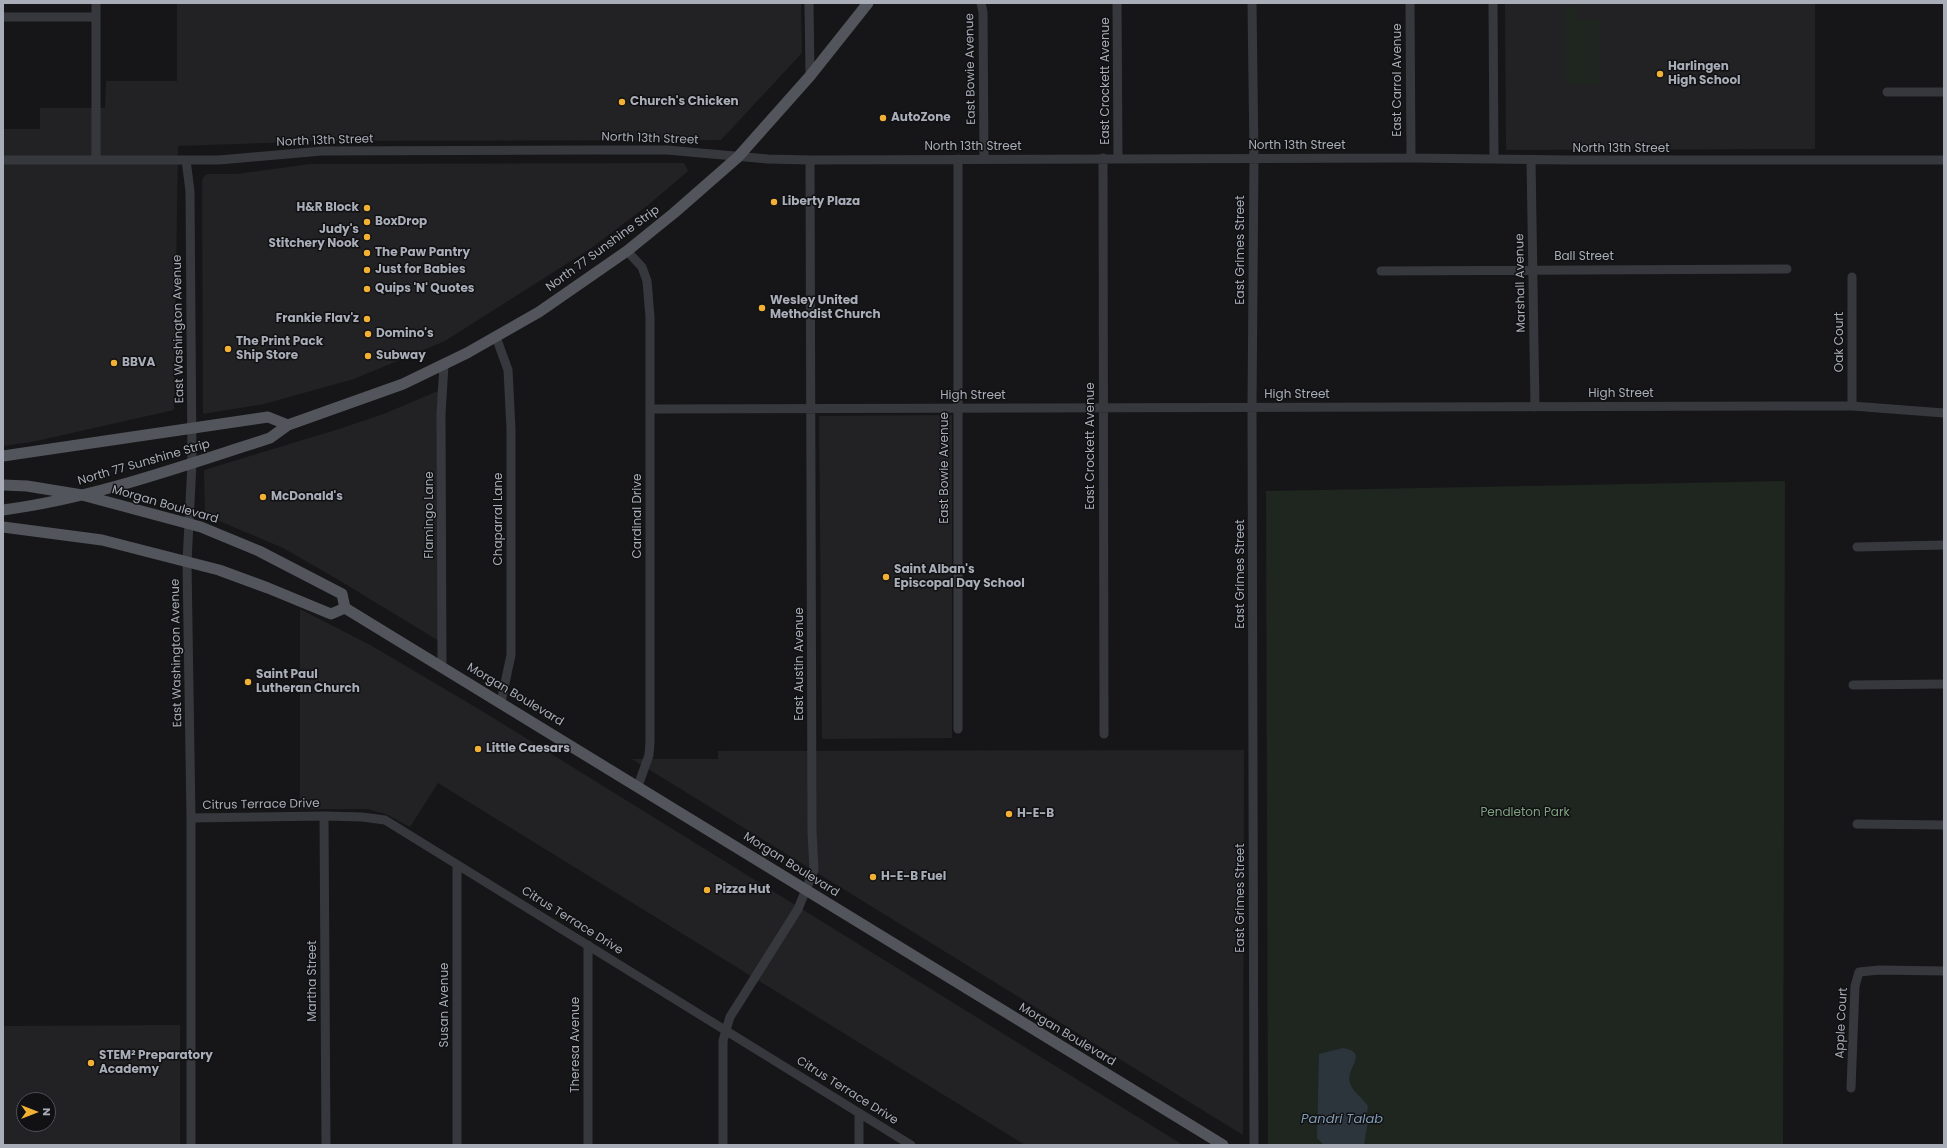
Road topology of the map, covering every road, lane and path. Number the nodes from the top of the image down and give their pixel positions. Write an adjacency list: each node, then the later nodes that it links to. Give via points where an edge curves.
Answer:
1 (96, 3): 10 (street)
2 (809, 3): 11 (street)
3 (868, 3): 11 (main road, North 77 Sunshine Strip)
4 (981, 3): 20 (street, East Bowie Avenue)
5 (1117, 3): 21 (street, East Crockett Avenue)
6 (1252, 3): 16 (street, East Grimes Street)
7 (1410, 3): 17 (street, East Carrol Avenue)
8 (1493, 3): 18 (street)
9 (3, 17): 10 (street)
10 (96, 17): 23 (street)
11 (810, 76): 14 (main road, North 77 Sunshine Strip)
12 (1887, 92): 13 (street)
13 (1944, 92)
14 (738, 157): 24 (street, North 13th Street, via 667,150 347,151 304,152 242,160); 25 (street, North 13th Street); 28 (main road, North 77 Sunshine Strip, via 690,200)
15 (1103, 158): 20 (street, North 13th Street); 21 (street, North 13th Street); 36 (street, East Crockett Avenue)
16 (1254, 158): 17 (street, North 13th Street); 21 (street, North 13th Street); 37 (street, East Grimes Street)
17 (1411, 158): 18 (street, North 13th Street)
18 (1494, 158): 26 (street, North 13th Street)
19 (958, 159): 20 (street, North 13th Street); 25 (street, North 13th Street); 40 (street, East Bowie Avenue)
20 (984, 159)
21 (1118, 159)
22 (3, 160): 23 (street, North 13th Street)
23 (96, 160): 24 (street, North 13th Street)
24 (186, 160): 44 (street, East Washington Avenue, via 190,191)
25 (810, 160): 39 (street, East Austin Avenue)
26 (1531, 160): 27 (street, North 13th Street); 29 (street, Marshall Avenue)
27 (1944, 160)
28 (626, 251): 33 (main road, North 77 Sunshine Strip, via 555,301); 41 (street, Cardinal Drive, via 642,267 647,281 650,317)
29 (1532, 269): 30 (street, Ball Street); 31 (street, Ball Street); 38 (street, Marshall Avenue)
30 (1787, 269)
31 (1381, 271)
32 (1852, 277): 35 (street, Oak Court)
33 (496, 337): 34 (main road, North 77 Sunshine Strip); 59 (street, Chaparral Lane, via 508,370 511,429 511,655)
34 (444, 365): 43 (main road, North 77 Sunshine Strip, via 376,394); 56 (street, Flamingo Lane, via 441,414)
35 (1852, 406): 38 (street, High Street); 42 (street, High Street)
36 (1103, 407): 37 (street, High Street); 40 (street, High Street); 61 (street, East Crockett Avenue)
37 (1252, 407): 38 (street, High Street); 82 (street, East Grimes Street)
38 (1535, 407)
39 (811, 408): 40 (street, High Street); 41 (street, High Street); 68 (street, East Austin Avenue, via 814,870)
40 (957, 408): 60 (street, East Bowie Avenue)
41 (650, 409): 62 (street, Cardinal Drive, via 650,742 649,755)
42 (1944, 413)
43 (288, 425): 44 (main road, North 77 Sunshine Strip, via 268,417); 46 (main road, North 77 Sunshine Strip, via 270,438)
44 (192, 427): 45 (main road, North 77 Sunshine Strip); 46 (street, East Washington Avenue)
45 (3, 456)
46 (192, 463): 48 (main road, North 77 Sunshine Strip); 50 (street, East Washington Avenue)
47 (3, 485): 48 (main road, Morgan Boulevard, via 27,486)
48 (82, 495): 49 (main road, North 77 Sunshine Strip); 50 (main road, Morgan Boulevard)
49 (3, 510)
50 (188, 523): 54 (street, East Washington Avenue); 55 (main road, Morgan Boulevard, via 259,551 303,572 342,594)
51 (3, 527): 54 (main road, via 102,540)
52 (1944, 545): 53 (street)
53 (1857, 547)
54 (187, 562): 55 (main road, via 219,570 331,614); 64 (street, East Washington Avenue)
55 (345, 608): 56 (main road, Morgan Boulevard)
56 (442, 666): 59 (main road, Morgan Boulevard)
57 (1944, 684): 58 (street)
58 (1853, 685)
59 (501, 702): 62 (main road, Morgan Boulevard)
60 (958, 729)
61 (1104, 734)
62 (638, 786): 68 (main road, Morgan Boulevard)
63 (324, 816): 64 (street, Citrus Terrace Drive); 67 (street, Citrus Terrace Drive, via 362,816 385,820); 75 (street, Martha Street)
64 (191, 818): 74 (street, East Washington Avenue)
65 (1857, 824): 66 (street)
66 (1944, 824)
67 (457, 866): 69 (street, Citrus Terrace Drive); 76 (street, Susan Avenue)
68 (806, 890): 71 (street, East Austin Avenue, via 798,909 730,1017); 81 (main road, Morgan Boulevard)
69 (588, 945): 71 (street, Citrus Terrace Drive); 77 (street, Theresa Avenue)
70 (1944, 971): 72 (street, Apple Court, via 1859,972 1855,986)
71 (726, 1030): 73 (street, Citrus Terrace Drive); 78 (street, East Austin Avenue, via 723,1041)
72 (1851, 1088)
73 (859, 1113): 79 (street); 80 (street, Citrus Terrace Drive)
74 (191, 1145)
75 (326, 1145)
76 (457, 1145)
77 (588, 1145)
78 (723, 1145)
79 (859, 1145)
80 (911, 1145)
81 (1223, 1145)
82 (1254, 1145)

